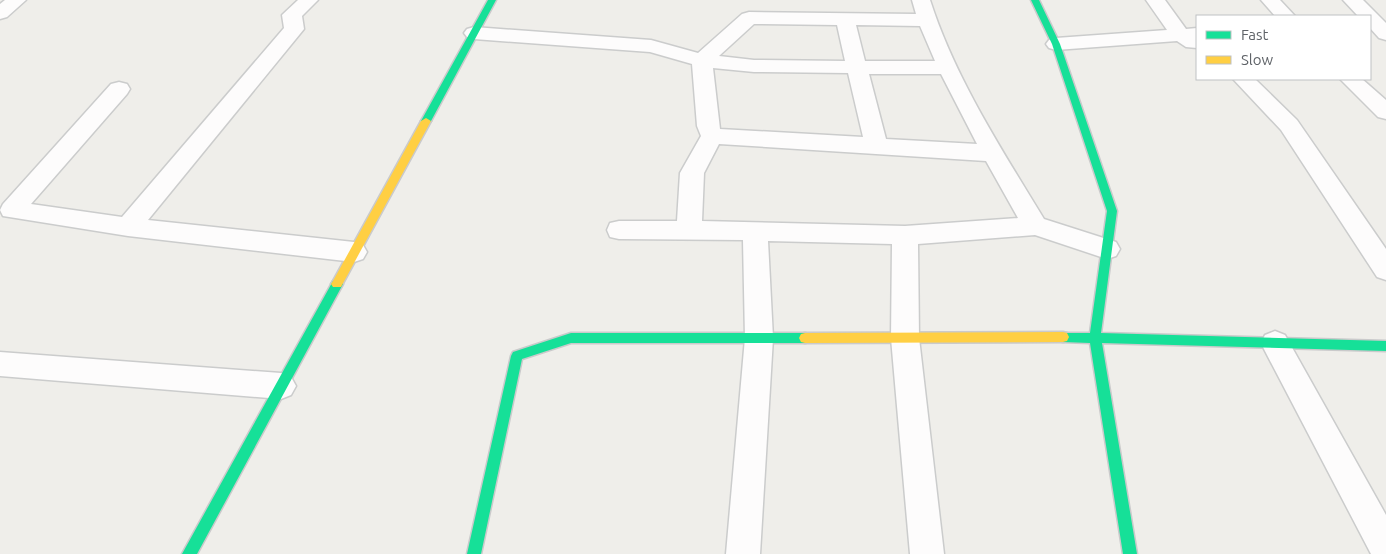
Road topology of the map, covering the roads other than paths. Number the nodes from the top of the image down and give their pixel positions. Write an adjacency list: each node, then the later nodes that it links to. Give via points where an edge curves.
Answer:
1 (17, 0): 9 (street)
2 (309, 0): 28 (street, via 292,15 294,29)
3 (492, 0): 13 (street)
4 (1035, 0): 15 (street)
5 (1156, 0): 14 (street)
6 (1270, 0): 10 (street)
7 (1352, 0): 11 (street)
8 (924, 10): 12 (street); 19 (street)
9 (0, 13)
10 (1284, 15)
11 (1368, 15)
12 (845, 19): 17 (street, via 748,18); 18 (street)
13 (474, 32): 17 (street, via 651,46); 34 (street)
14 (1189, 35): 15 (street); 16 (street)
15 (1056, 44): 33 (street, via 1112,211)
16 (1196, 46)
17 (702, 60): 18 (street, via 754,66); 24 (street, via 708,126)
18 (858, 67): 19 (street); 25 (street)
19 (948, 68): 26 (street)
20 (1243, 80): 35 (street, via 1289,125)
21 (1351, 80): 23 (street)
22 (119, 89): 28 (street, via 12,210)
23 (1386, 112)
24 (712, 136): 25 (street); 30 (street, via 692,173)
25 (876, 146): 26 (street)
26 (991, 153): 27 (street)
27 (1035, 226): 32 (street); 33 (street)
28 (128, 227): 34 (street)
29 (619, 230): 30 (street)
30 (689, 230): 31 (street)
31 (755, 230): 32 (street); 37 (street)
32 (905, 235): 38 (street)
33 (1107, 249): 36 (street)
34 (354, 252): 42 (street)
35 (1386, 270)
36 (1095, 337): 38 (street); 39 (street); 48 (street)
37 (759, 338): 38 (street); 45 (street, via 571,338 517,356); 46 (street)
38 (905, 338): 47 (street)
39 (1275, 343): 40 (street); 43 (street)
40 (1386, 346)
41 (0, 364): 42 (street)
42 (281, 386): 44 (street)
43 (1386, 548)
44 (189, 554)
45 (474, 554)
46 (743, 554)
47 (927, 554)
48 (1130, 554)

